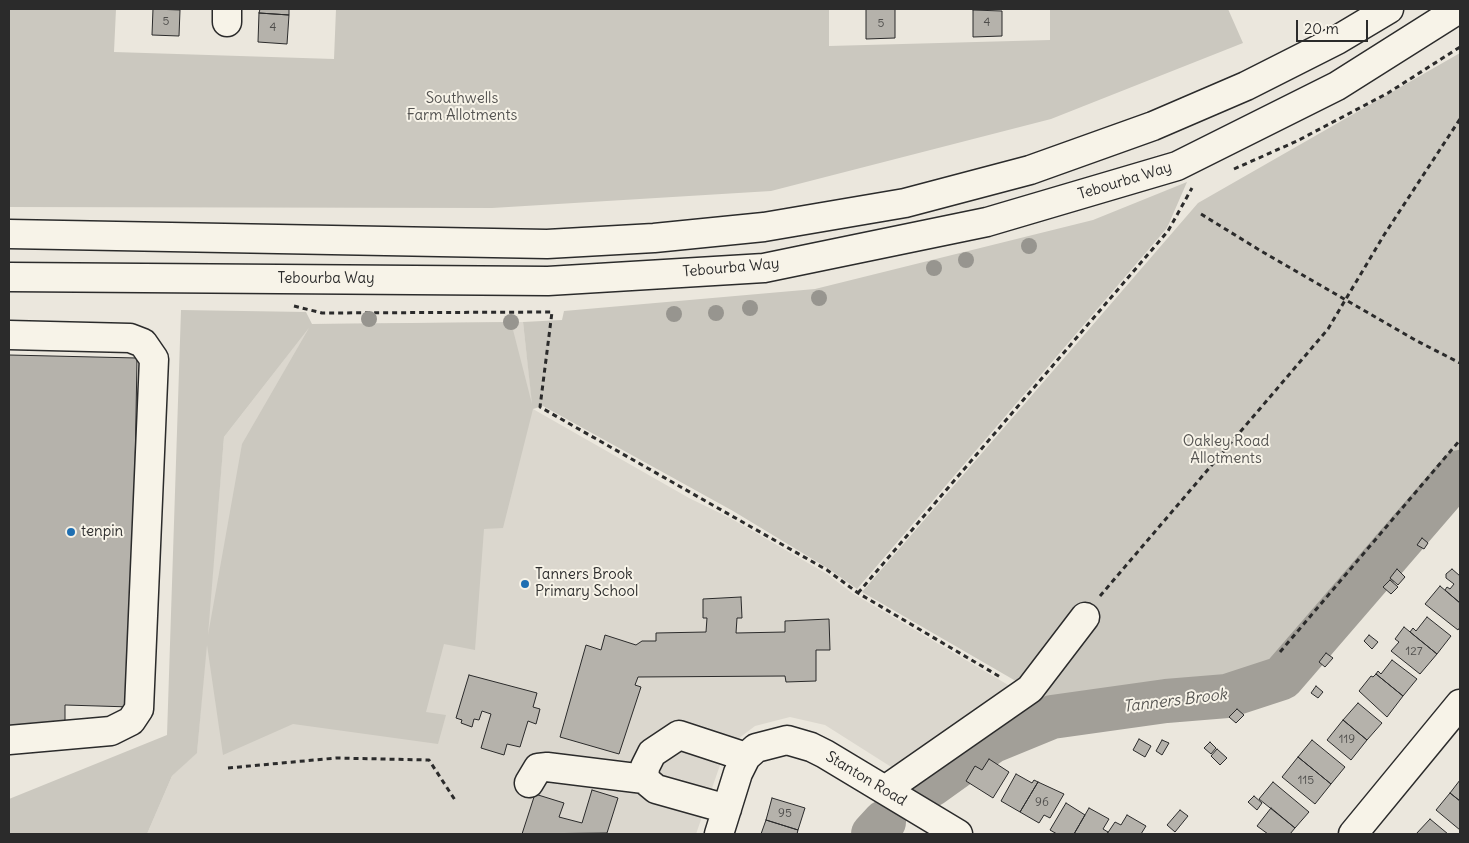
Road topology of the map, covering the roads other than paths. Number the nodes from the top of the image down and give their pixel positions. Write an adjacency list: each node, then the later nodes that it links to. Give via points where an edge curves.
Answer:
1 (1389, 9): 3 (main road, via 1337,40 1246,86 1153,126 1030,170 905,203 764,227 547,244)
2 (1460, 9): 4 (main road, Tebourba Way, via 1337,86 1177,166 987,222 764,268 548,281)
3 (9, 234)
4 (9, 277)
5 (9, 335): 8 (main road, via 130,338 143,343 154,359 139,709 131,721 111,731)
6 (1085, 617): 12 (main road, via 1026,692)
7 (1460, 704): 16 (main road)
8 (9, 740)
9 (757, 750): 10 (main road, via 679,735 652,753 644,767); 12 (main road, Stanton Road, via 787,740 811,747); 13 (main road)
10 (644, 779): 11 (main road, via 547,767 538,768); 13 (main road, via 656,789)
11 (529, 783)
12 (885, 790): 14 (main road, Stanton Road)
13 (723, 822)
14 (928, 827): 15 (main road, Stanton Road)
15 (958, 834)
16 (1353, 834)

